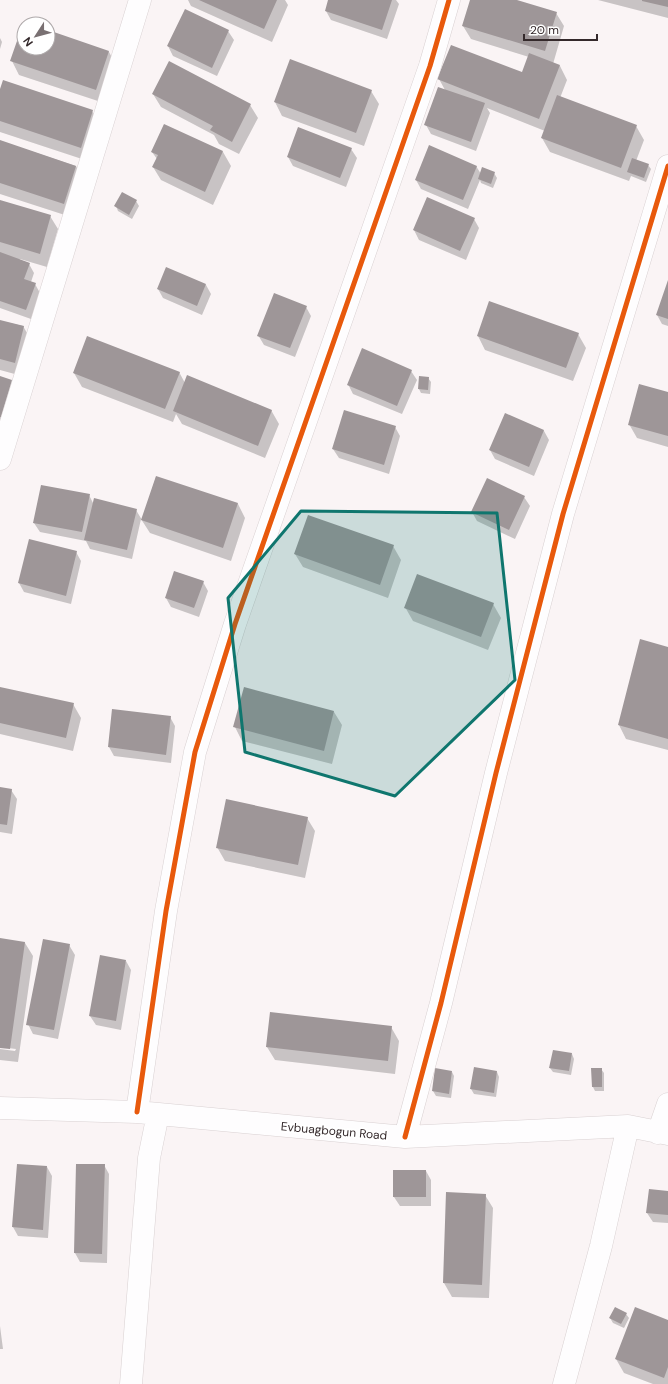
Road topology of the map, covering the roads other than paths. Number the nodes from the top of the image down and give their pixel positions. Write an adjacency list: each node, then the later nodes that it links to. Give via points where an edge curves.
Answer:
1 (140, 0): 4 (street)
2 (449, 0): 7 (street, via 430,66 234,624 195,752 166,911)
3 (668, 166): 11 (street, via 563,514)
4 (0, 459)
5 (668, 1104): 10 (street)
6 (0, 1108): 7 (street, Evbuagbogun Road)
7 (137, 1112): 8 (street, Evbuagbogun Road)
8 (158, 1114): 11 (street, Evbuagbogun Road); 12 (street, via 150,1158)
9 (628, 1126): 10 (street, Evbuagbogun Road); 11 (street, Evbuagbogun Road); 13 (street, via 602,1246)
10 (663, 1134)
11 (405, 1138)
12 (130, 1384)
13 (564, 1384)

